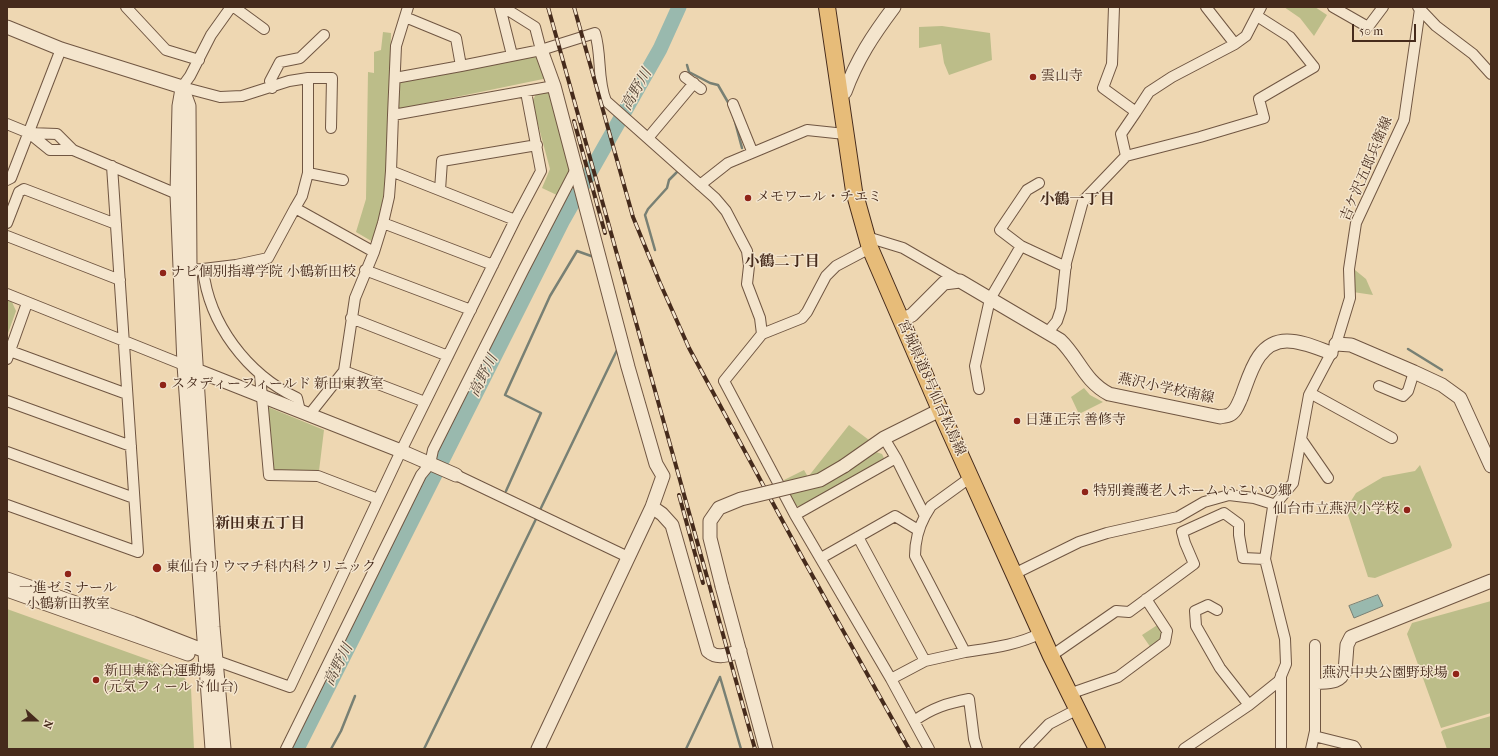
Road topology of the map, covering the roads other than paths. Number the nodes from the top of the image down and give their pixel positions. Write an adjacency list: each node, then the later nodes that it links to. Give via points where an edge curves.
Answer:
1 (126, 7): 22 (street, via 166,50)
2 (233, 7): 16 (street); 22 (street, via 211,35)
3 (408, 7): 14 (street)
4 (500, 7): 21 (street)
5 (503, 7): 20 (street, via 535,28)
6 (827, 7): 32 (main road, 宮城県道8号仙台松島線)
7 (894, 7): 32 (street, via 866,44 845,92)
8 (1114, 7): 34 (street, via 1112,64 1104,88)
9 (1206, 7): 18 (street)
10 (1333, 7): 11 (street, via 1368,27)
11 (1383, 7)
12 (1419, 8): 24 (street, via 1436,26 1473,54); 80 (street, 吉ケ沢五郎兵衛線, via 1404,120 1356,223 1349,269 1350,298)
13 (1259, 11): 18 (street, via 1246,36); 44 (street, via 1290,37 1314,67 1259,99 1264,118)
14 (406, 18): 23 (street, via 456,38); 27 (street, via 396,46)
15 (7, 27): 19 (street)
16 (264, 29)
17 (324, 35): 30 (street, via 300,58 280,62 270,81)
18 (1235, 44): 34 (street, via 1149,92)
19 (61, 49): 29 (street); 38 (street)
20 (541, 50): 21 (street); 28 (street); 40 (street, via 596,33 606,101)
21 (512, 55): 23 (street)
22 (198, 60): 29 (street)
23 (461, 66): 27 (street)
24 (1491, 74)
25 (685, 77): 40 (street, via 697,86)
26 (308, 78): 30 (street, via 289,81); 37 (street, via 332,78); 48 (street)
27 (395, 78): 35 (street)
28 (554, 86): 31 (street); 46 (street)
29 (182, 87): 30 (street, via 220,97 242,96); 54 (street, via 179,106); 67 (street, via 189,106)
30 (272, 88)
31 (526, 92): 35 (street); 41 (street)
32 (839, 94): 39 (main road, 宮城県道8号仙台松島線)
33 (733, 104): 43 (street)
34 (1136, 112): 44 (street, via 1121,134)
35 (393, 115): 47 (street)
36 (7, 124): 38 (street)
37 (331, 128)
38 (29, 133): 42 (street, via 50,150); 42 (street, via 57,134); 49 (street, via 11,178)
39 (845, 134): 43 (street, via 807,130); 61 (main road, 宮城県道8号仙台松島線, via 854,191)
40 (648, 138): 52 (street)
41 (537, 144): 53 (street, via 442,160); 56 (street, via 541,171)
42 (72, 150): 45 (street)
43 (752, 151): 52 (street, via 728,162)
44 (1126, 156): 65 (street, via 1083,201)
45 (112, 166): 54 (street); 59 (street)
46 (577, 170): 104 (street, via 433,450); 113 (street, via 628,367 656,464 663,476)
47 (391, 172): 53 (street); 58 (street)
48 (308, 173): 50 (street); 55 (street, via 302,196)
49 (7, 180)
50 (344, 180)
51 (1040, 183): 62 (street, via 1027,190 1000,230)
52 (700, 185): 78 (street, via 726,212 746,251 750,266 747,284 760,318)
53 (440, 190): 56 (street)
54 (177, 194): 83 (street)
55 (295, 208): 63 (street); 66 (street, via 268,258)
56 (515, 220): 64 (street)
57 (7, 223): 59 (street, via 19,192 24,189)
58 (383, 223): 63 (street); 64 (street)
59 (116, 224): 69 (street)
60 (7, 236): 69 (street)
61 (869, 243): 70 (street, via 903,248); 76 (main road, 宮城県道8号仙台松島線); 78 (street, via 826,276 802,318)
62 (1021, 246): 65 (street); 72 (street)
63 (374, 252): 68 (street)
64 (493, 265): 74 (street)
65 (1066, 268): 77 (street, via 1062,309)
66 (203, 269): 67 (street); 87 (street, via 205,288 216,319)
67 (190, 270): 84 (street)
68 (366, 270): 74 (street); 75 (street, via 355,298)
69 (120, 280): 79 (street)
70 (960, 281): 72 (street, 燕沢小学校南線); 76 (street, via 944,282 912,316)
71 (7, 294): 73 (street)
72 (990, 299): 77 (street, 燕沢小学校南線); 89 (street, via 975,366)
73 (27, 303): 79 (street); 81 (street)
74 (471, 310): 82 (street)
75 (351, 318): 82 (street); 85 (street)
76 (901, 320): 95 (main road, 宮城県道8号仙台松島線)
77 (1048, 332): 80 (street, 燕沢小学校南線, via 1068,347 1089,380 1108,394 1220,417 1230,415 1236,408 1257,358 1266,347 1276,342 1288,341)
78 (762, 334): 114 (street, via 724,381)
79 (124, 340): 83 (street); 91 (street)
80 (1334, 348): 86 (street, 燕沢小学校南線, via 1351,345); 90 (street, 吉ケ沢五郎兵衛線)
81 (8, 355): 91 (street)
82 (448, 356): 94 (street)
83 (184, 365): 132 (street)
84 (196, 370): 92 (street); 132 (street)
85 (344, 371): 94 (street); 96 (street)
86 (1414, 372): 88 (street, via 1408,391 1403,396); 105 (street, 燕沢小学校南線, via 1442,385 1460,398)
87 (260, 374): 92 (street); 96 (street, via 297,398)
88 (1379, 386)
89 (979, 389)
90 (1310, 393): 98 (street); 99 (street, 吉ケ沢五郎兵衛線)
91 (127, 394): 100 (street)
92 (262, 396): 96 (street); 110 (street, via 269,475 318,476)
93 (7, 401): 100 (street)
94 (425, 402): 101 (street)
95 (940, 410): 97 (street); 107 (main road, 宮城県道8号仙台松島線)
96 (305, 413): 101 (street)
97 (884, 438): 103 (street); 129 (street, bridge, via 820,480 741,499 719,508 710,521 710,538)
98 (1392, 438)
99 (1301, 439): 108 (street); 112 (street, 吉ケ沢五郎兵衛線, via 1293,484)
100 (131, 446): 109 (street)
101 (401, 451): 104 (street); 110 (street)
102 (7, 452): 109 (street)
103 (896, 458): 114 (street); 115 (street)
104 (431, 464): 106 (street); 145 (street, via 421,475)
105 (1491, 466)
106 (455, 475): 118 (street)
107 (971, 477): 115 (street, via 931,506); 121 (main road, 宮城県道8号仙台松島線)
108 (1328, 478)
109 (134, 498): 111 (street, via 138,552)
110 (378, 499): 132 (street, via 290,687)
111 (7, 505)
112 (1276, 505): 120 (street, 吉ケ沢五郎兵衛線, via 1273,507); 121 (street, via 1254,498 1229,495 1204,502 1178,517 1079,542)
113 (652, 508): 118 (street); 129 (street, via 672,525 708,651 719,657)
114 (795, 515): 119 (street)
115 (925, 516): 116 (street)
116 (918, 530): 117 (street, via 895,516); 130 (street, via 915,542 916,556)
117 (858, 537): 119 (street); 133 (street)
118 (628, 557): 146 (street)
119 (821, 558): 136 (street)
120 (1265, 559): 125 (street, via 1243,558 1240,524 1224,513 1182,532 1194,564); 135 (street, 吉ケ沢五郎兵衛線, via 1285,639 1286,664)
121 (1014, 574): 127 (main road, 宮城県道8号仙台松島線)
122 (7, 579): 132 (street, via 133,623)
123 (1491, 581): 134 (street, via 1351,637 1347,645)
124 (7, 590): 132 (street)
125 (1146, 599): 131 (street, via 1130,612 1116,611); 138 (street, via 1167,631 1165,642 1118,677)
126 (1217, 610): 139 (street, via 1208,606 1195,611 1196,626 1220,668)
127 (1041, 633): 130 (street, via 1005,645); 131 (main road, 宮城県道8号仙台松島線)
128 (1315, 645): 137 (street)
129 (740, 651): 147 (street)
130 (965, 652): 133 (street)
131 (1051, 656): 138 (main road, 宮城県道8号仙台松島線)
132 (209, 658): 143 (street); 144 (street)
133 (925, 661): 136 (street)
134 (1345, 672): 137 (street, via 1339,681)
135 (1281, 675): 139 (street, 吉ケ沢五郎兵衛線, via 1279,681); 153 (street)
136 (891, 679): 141 (street)
137 (1315, 684): 142 (street)
138 (1069, 694): 140 (main road, 宮城県道8号仙台松島線)
139 (1249, 705): 152 (street, 吉ケ沢五郎兵衛線)
140 (1076, 710): 150 (street, via 1049,724); 151 (main road, 宮城県道8号仙台松島線)
141 (914, 721): 148 (street); 149 (street, via 944,704 969,699)
142 (1314, 736): 154 (street); 155 (street, via 1354,746)
143 (212, 749)
144 (224, 749)
145 (286, 749)
146 (538, 749)
147 (766, 749)
148 (930, 749)
149 (977, 749)
150 (1025, 749)
151 (1097, 749)
152 (1184, 749)
153 (1281, 749)
154 (1311, 749)
155 (1356, 749)

